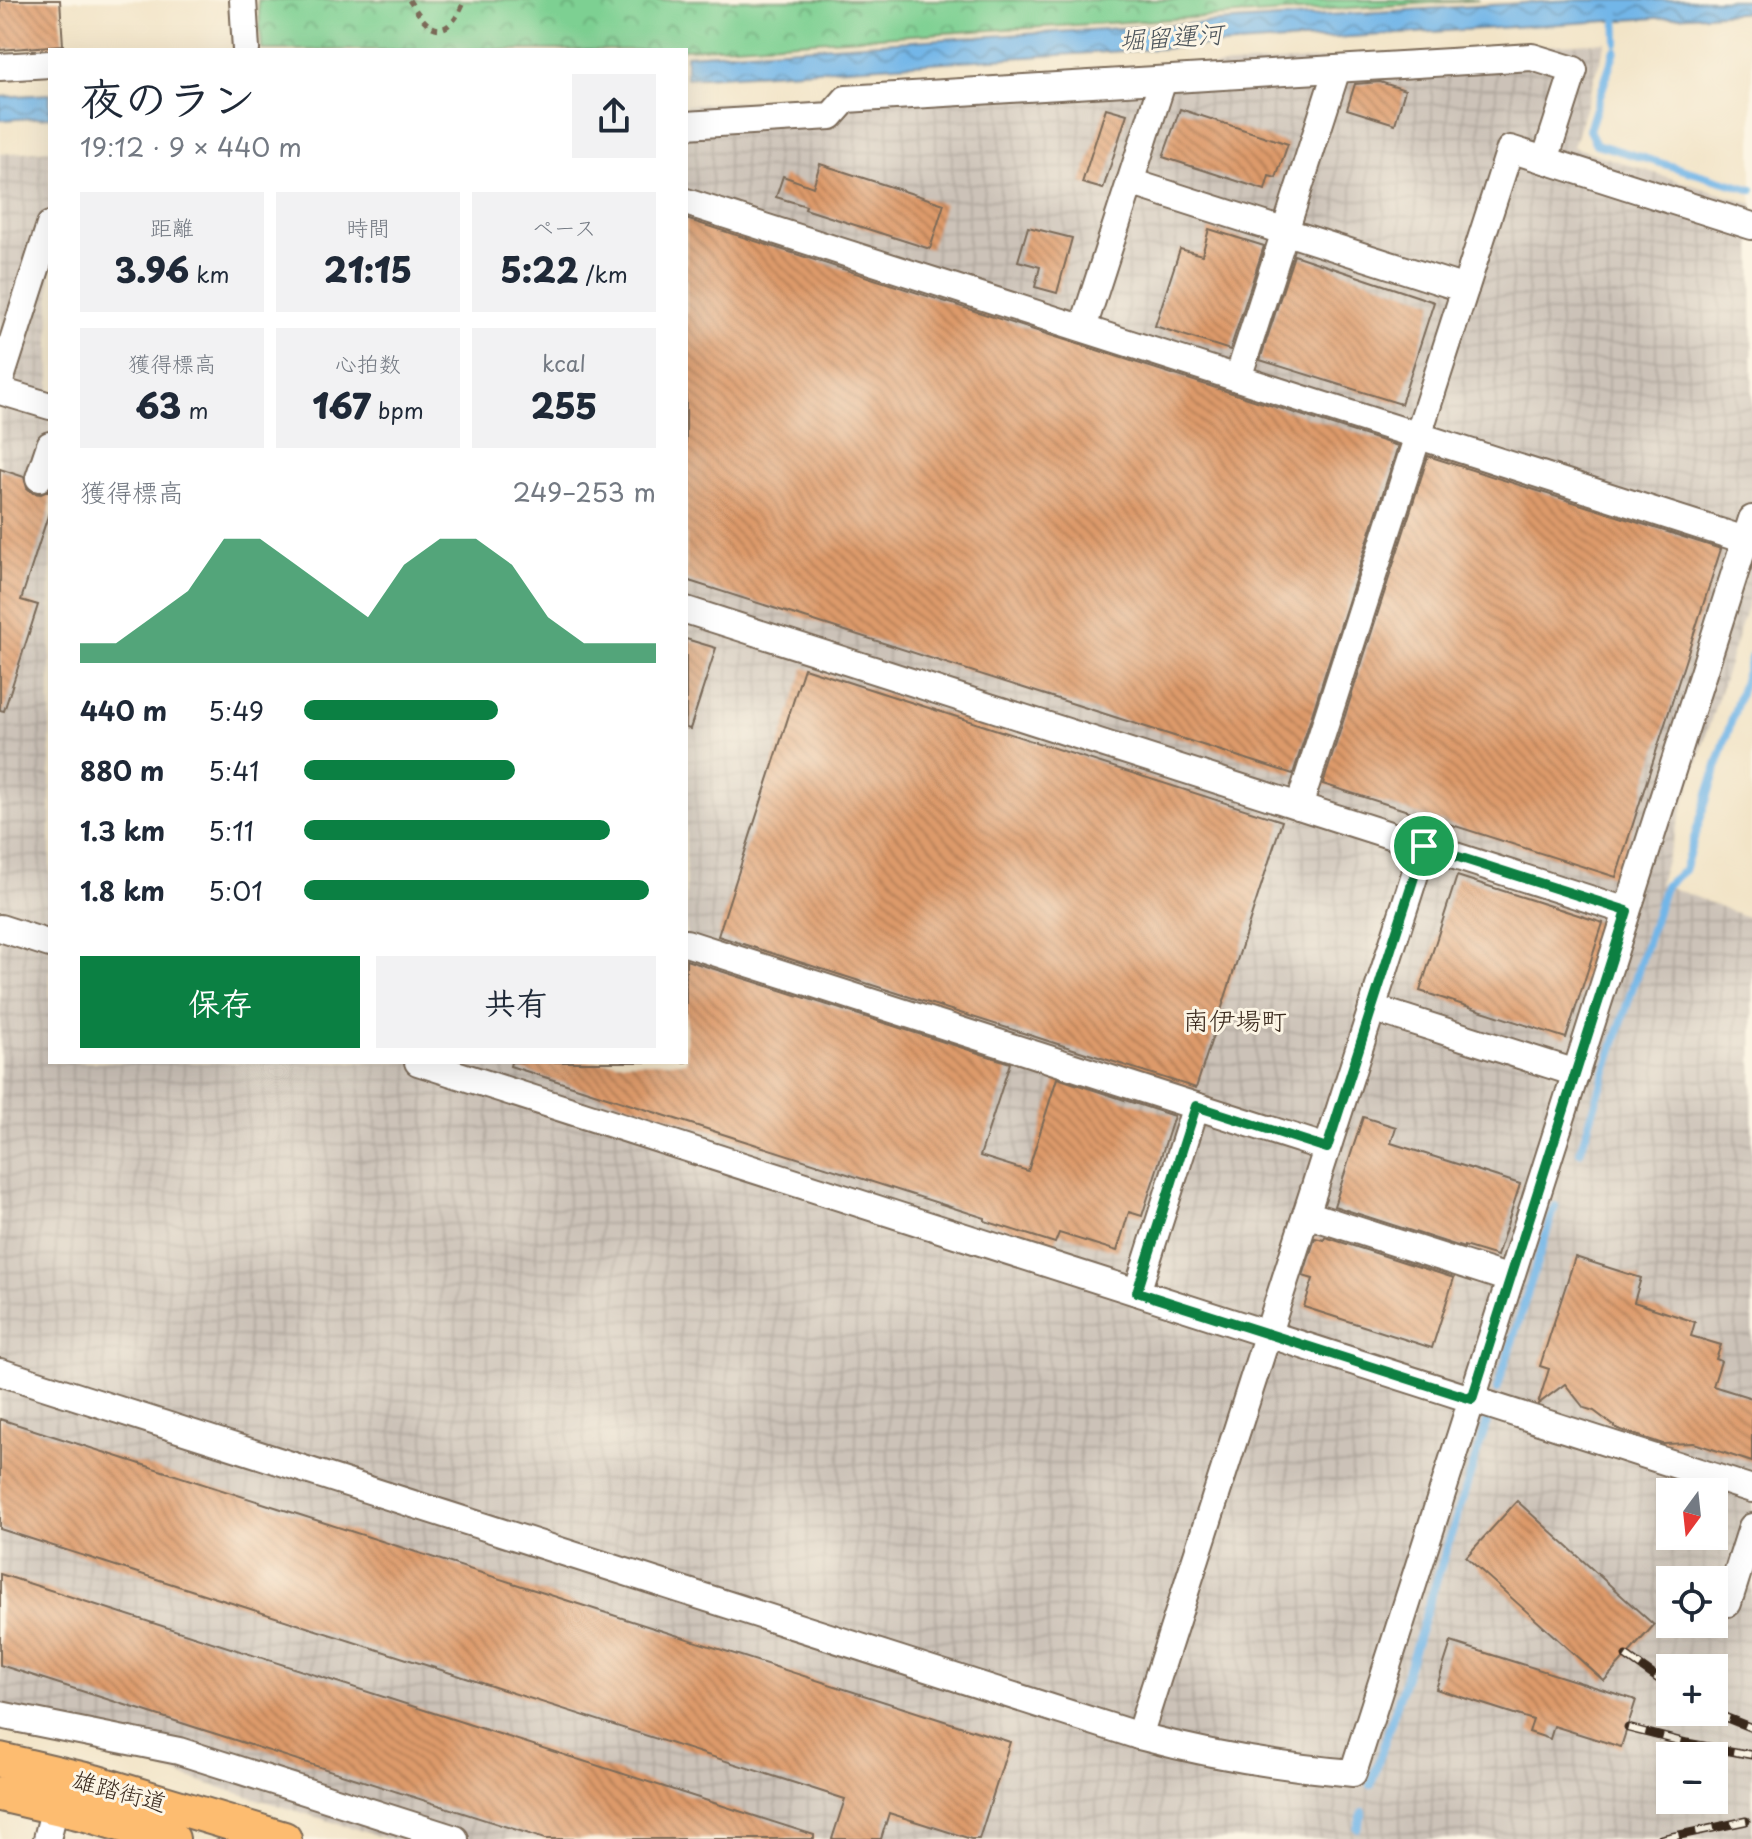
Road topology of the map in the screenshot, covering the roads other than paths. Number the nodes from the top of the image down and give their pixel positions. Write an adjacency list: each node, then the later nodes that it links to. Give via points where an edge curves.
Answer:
1 (243, 0): 2 (street)
2 (246, 48)
3 (48, 64): 4 (street)
4 (0, 67)
5 (1337, 69): 6 (street); 8 (street, via 1532,57 1574,70); 13 (street)
6 (1163, 80): 7 (street, via 846,99 831,116); 9 (street)
7 (688, 125)
8 (1545, 160): 11 (street); 14 (street, via 1510,149)
9 (1130, 182): 13 (street); 15 (street)
10 (688, 203): 15 (street)
11 (1752, 226)
12 (48, 231): 17 (street)
13 (1285, 231): 14 (street); 16 (street)
14 (1465, 289): 20 (street)
15 (1083, 328): 16 (street)
16 (1238, 378): 20 (street)
17 (0, 381)
18 (0, 391): 19 (street)
19 (48, 405)
20 (1418, 436): 23 (street); 25 (street)
21 (48, 451): 22 (street)
22 (39, 478)
23 (1749, 530): 27 (street)
24 (688, 611): 25 (street)
25 (1299, 806): 26 (street)
26 (1424, 846): 27 (street); 31 (street)
27 (1627, 911): 33 (street)
28 (0, 928): 29 (street)
29 (48, 943)
30 (688, 944): 34 (street)
31 (1372, 1008): 33 (street); 35 (street)
32 (424, 1064): 38 (street)
33 (1576, 1073): 37 (street)
34 (1196, 1106): 35 (street); 38 (street)
35 (1327, 1148): 36 (street)
36 (1306, 1214): 37 (street); 39 (street)
37 (1510, 1279): 41 (street)
38 (1137, 1292): 39 (street)
39 (1268, 1333): 41 (street); 46 (street)
40 (0, 1372): 46 (street)
41 (1472, 1399): 42 (street); 46 (street, via 1353,1773 1252,1762)
42 (1752, 1489)
43 (1752, 1527): 44 (street)
44 (1728, 1603)
45 (0, 1715): 52 (street, via 179,1751)
46 (1139, 1736)
47 (0, 1760): 51 (main road, 雄踏街道)
48 (0, 1794): 49 (main road, 雄踏街道)
49 (51, 1823): 50 (main road, 雄踏街道)
50 (172, 1839)
51 (284, 1839)
52 (455, 1839)

